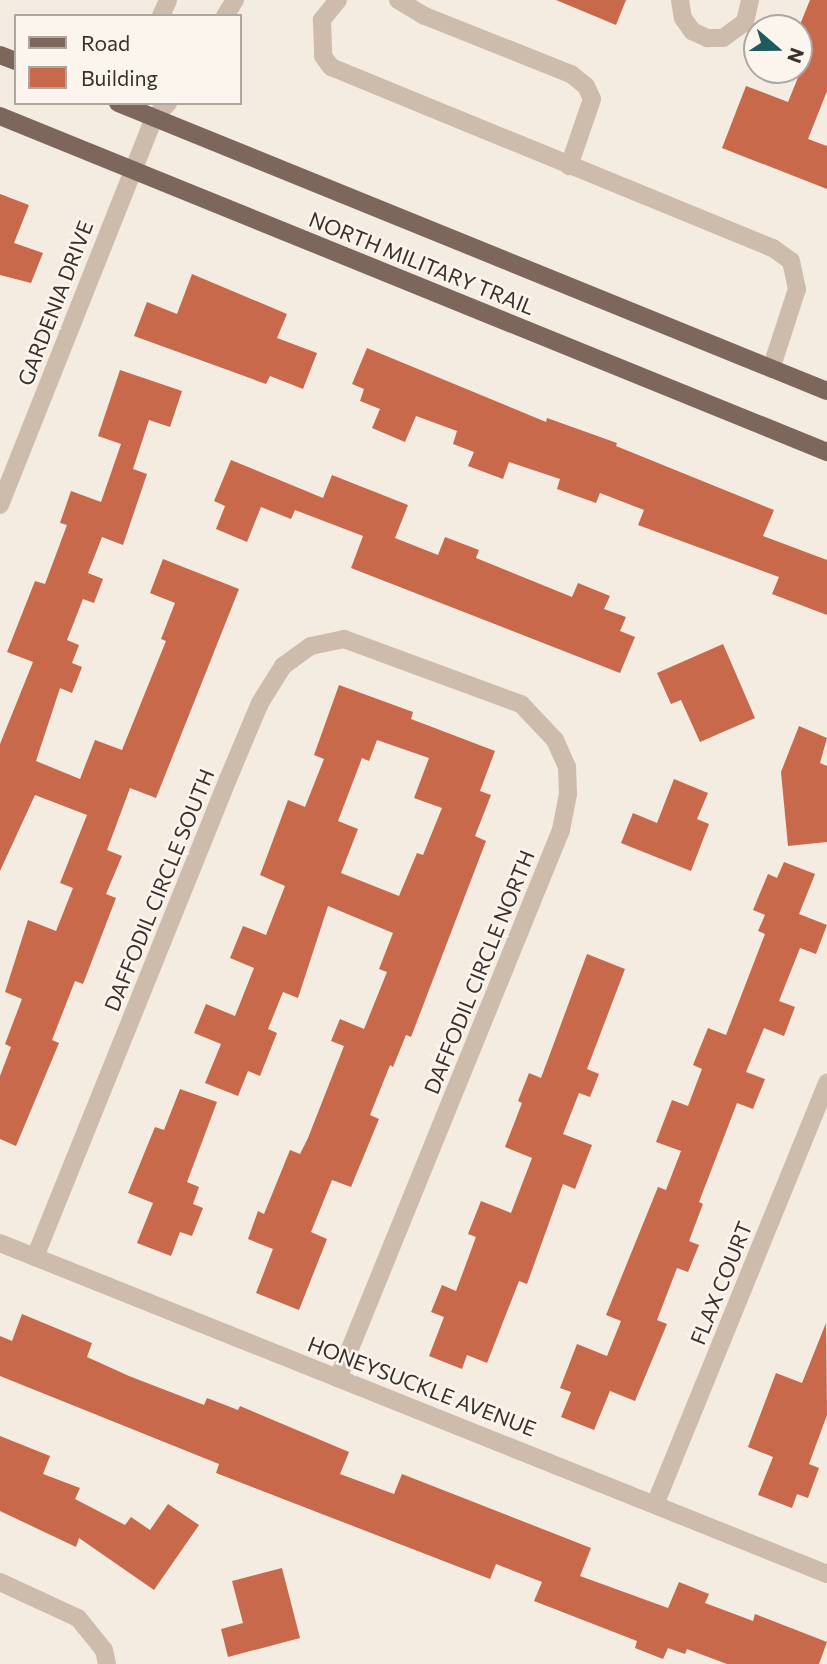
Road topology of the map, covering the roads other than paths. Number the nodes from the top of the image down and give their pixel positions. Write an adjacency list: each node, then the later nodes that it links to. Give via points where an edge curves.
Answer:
1 (338, 0): 8 (street, via 322,20 323,56 331,67)
2 (398, 0): 8 (street, via 425,16 571,74 586,86 592,99)
3 (680, 0): 4 (street, via 683,18 692,31 723,38 745,22)
4 (750, 0)
5 (126, 105): 6 (main road, NORTH MILITARY TRAIL)
6 (152, 111): 9 (street, GARDENIA DRIVE); 10 (main road, NORTH MILITARY TRAIL)
7 (0, 116): 9 (main road, NORTH MILITARY TRAIL)
8 (569, 166): 10 (street, via 773,248 791,261 797,289)
9 (132, 170): 12 (main road, NORTH MILITARY TRAIL); 13 (street, GARDENIA DRIVE)
10 (771, 369): 11 (main road, NORTH MILITARY TRAIL)
11 (827, 391)
12 (827, 452)
13 (2, 497)
14 (405, 660): 17 (street, DAFFODIL CIRCLE SOUTH, via 344,639 296,654 271,682); 18 (street, DAFFODIL CIRCLE NORTH, via 521,704 555,740 566,767 568,794 561,830)
15 (827, 1082): 19 (street, FLAX COURT)
16 (0, 1243): 17 (street, HONEYSUCKLE AVENUE)
17 (35, 1258): 18 (street, HONEYSUCKLE AVENUE)
18 (338, 1378): 19 (street, HONEYSUCKLE AVENUE)
19 (656, 1502): 20 (street, HONEYSUCKLE AVENUE)
20 (827, 1574)
21 (0, 1582): 22 (street, via 78,1618 104,1650)
22 (107, 1664)

